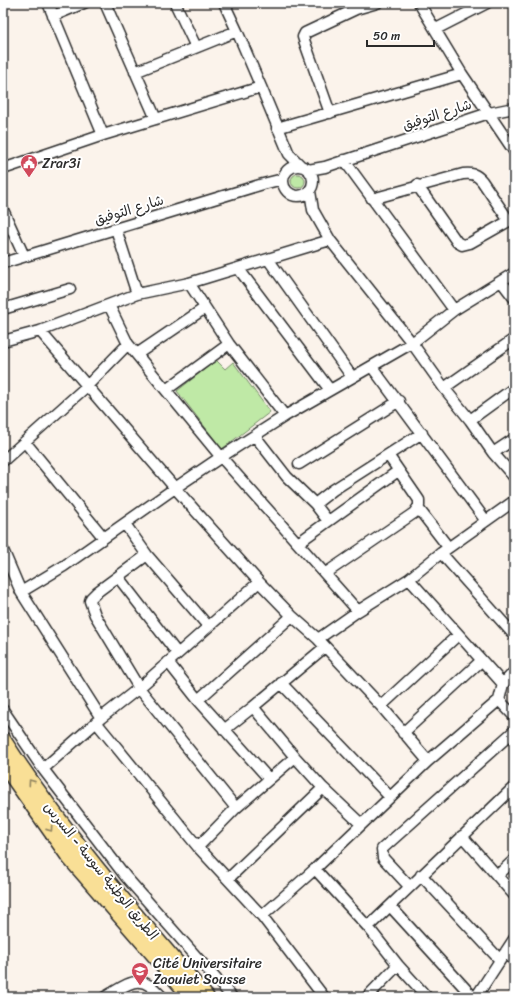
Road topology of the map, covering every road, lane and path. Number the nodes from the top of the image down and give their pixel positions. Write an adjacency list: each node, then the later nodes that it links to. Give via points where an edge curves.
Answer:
1 (48, 3): 10 (street)
2 (84, 3): 10 (street)
3 (105, 3): 14 (street)
4 (176, 3): 13 (street)
5 (224, 3): 12 (street)
6 (377, 3): 9 (street)
7 (419, 3): 11 (street)
8 (487, 3): 11 (street)
9 (354, 6): 18 (street, via 303,35)
10 (53, 16): 22 (street)
11 (436, 29): 15 (street)
12 (238, 31): 13 (street); 16 (street)
13 (196, 46): 14 (street)
14 (135, 72): 20 (street)
15 (462, 74): 18 (street); 19 (street)
16 (261, 87): 20 (street); 21 (street)
17 (514, 108): 19 (street, شارع التوفيق)
18 (330, 113): 21 (street)
19 (489, 113): 23 (street); 25 (street, شارع التوفيق)
20 (156, 118): 22 (street)
21 (278, 128): 24 (street)
22 (103, 135): 28 (street)
23 (514, 151)
24 (289, 154): 27 (street); 29 (street)
25 (344, 160): 26 (street, شارع التوفيق); 34 (street)
26 (325, 167): 27 (street, شارع التوفيق); 32 (street)
27 (305, 168): 29 (street, via 293,167); 32 (street, via 313,176)
28 (3, 170)
29 (285, 175): 30 (street, شارع التوفيق); 33 (street, via 284,187)
30 (263, 184): 33 (street); 38 (street, شارع التوفيق)
31 (417, 185): 34 (street); 37 (street, via 463,174 474,174); 37 (street, via 457,242 462,245 470,244)
32 (312, 188): 33 (street, via 304,196); 36 (street)
33 (292, 195): 36 (street)
34 (372, 198): 53 (street)
35 (3, 210): 40 (street)
36 (313, 210): 39 (street)
37 (512, 219)
38 (116, 229): 40 (street, شارع التوفيق); 48 (street)
39 (330, 240): 41 (street); 57 (street)
40 (24, 256): 42 (street, شارع التوفيق)
41 (268, 259): 43 (street); 62 (street)
42 (3, 263)
43 (238, 268): 46 (street); 67 (street)
44 (514, 272): 45 (street)
45 (501, 280): 49 (street); 53 (street)
46 (189, 283): 48 (street); 51 (street)
47 (70, 289): 52 (street)
48 (137, 294): 50 (street)
49 (514, 298)
50 (109, 305): 54 (street); 58 (street)
51 (205, 308): 59 (street); 60 (street)
52 (3, 309)
53 (454, 310): 57 (street)
54 (40, 331): 56 (street); 63 (street)
55 (514, 339): 64 (street)
56 (3, 341)
57 (412, 343): 61 (street); 64 (street)
58 (128, 344): 60 (street); 63 (street)
59 (229, 344): 66 (street); 69 (street)
60 (137, 354): 66 (street)
61 (372, 367): 62 (street); 68 (street)
62 (352, 377): 67 (street)
63 (87, 386): 74 (street); 82 (street)
64 (444, 388): 70 (street)
65 (514, 388): 70 (street)
66 (166, 390): 77 (street)
67 (330, 390): 69 (street)
68 (399, 401): 71 (street); 79 (street)
69 (285, 416): 72 (street)
70 (470, 420): 75 (street)
71 (422, 433): 76 (street); 87 (street)
72 (255, 436): 77 (street); 84 (street, via 287,477)
73 (514, 439): 75 (street)
74 (25, 442): 78 (street); 89 (street)
75 (493, 453): 81 (street)
76 (388, 455): 80 (street); 84 (street)
77 (222, 457): 82 (street); 90 (street)
78 (3, 461)
79 (299, 464)
80 (398, 471): 85 (street, via 419,500); 86 (street)
81 (514, 477)
82 (175, 488): 88 (street); 97 (street)
83 (514, 501): 87 (street)
84 (315, 504): 86 (street)
85 (418, 508): 92 (street); 94 (street)
86 (328, 521): 90 (street)
87 (486, 521): 92 (street)
88 (125, 524): 89 (street); 93 (street)
89 (104, 538): 98 (street)
90 (298, 543): 94 (street)
91 (3, 550): 98 (street)
92 (444, 550): 96 (street); 103 (street)
93 (148, 554): 95 (street); 101 (street)
94 (326, 573): 99 (street)
95 (118, 576): 106 (street); 112 (street, via 97,592 90,601 95,615)
96 (408, 579): 99 (street); 102 (street)
97 (259, 582): 100 (street); 101 (street)
98 (21, 592): 119 (street)
99 (358, 611): 104 (street)
100 (292, 616): 104 (street); 113 (street)
101 (208, 626): 106 (street)
102 (458, 635): 107 (street); 115 (street)
103 (514, 635)
104 (318, 639): 105 (street)
105 (325, 647): 110 (street); 115 (street)
106 (177, 653): 108 (street)
107 (480, 661): 111 (street); 122 (street)
108 (168, 662): 112 (street); 113 (street)
109 (514, 672): 111 (street)
110 (281, 683): 116 (street); 131 (street)
111 (503, 684): 114 (street)
112 (139, 688): 119 (street); 132 (street)
113 (198, 700): 120 (street)
114 (499, 700): 118 (street); 125 (street)
115 (381, 706): 122 (street)
116 (253, 707): 120 (street); 124 (street)
117 (3, 710): 127 (street)
118 (514, 716)
119 (98, 720): 127 (street); 135 (street)
120 (224, 730): 128 (street)
121 (514, 731): 141 (street, via 382,849 383,858)
122 (403, 733): 125 (street)
123 (3, 740): 154 (highway, الطريق الوطنية سوسة - السرس, one-way to 123, via 104,879 44,801)
124 (295, 757): 128 (street); 130 (street)
125 (428, 761): 131 (street)
126 (3, 763): 153 (highway, الطريق الوطنية سوسة - السرس, one-way to 153, via 70,858)
127 (43, 768): 155 (street, via 126,877)
128 (269, 779): 132 (street)
129 (514, 787): 134 (street)
130 (323, 788): 133 (street); 140 (street)
131 (390, 797): 133 (street)
132 (236, 808): 135 (street)
133 (361, 824): 137 (street)
134 (462, 836): 138 (street); 139 (street)
135 (198, 847): 140 (street)
136 (514, 860): 139 (street)
137 (316, 869): 144 (street); 145 (street)
138 (421, 875): 141 (street); 148 (street)
139 (497, 876): 142 (street)
140 (228, 879): 144 (street)
141 (409, 886): 143 (street)
142 (514, 895)
143 (390, 906): 145 (street); 159 (street)
144 (262, 916): 156 (street)
145 (368, 927): 150 (street)
146 (514, 939): 147 (street)
147 (506, 951): 148 (street); 149 (street)
148 (500, 960): 160 (street)
149 (514, 962)
150 (398, 965): 157 (street); 158 (street)
151 (105, 997): 152 (street, via 134,981 139,981 151,986)
152 (162, 997)
153 (191, 997)
154 (206, 997)
155 (232, 997)
156 (324, 997)
157 (367, 997)
158 (427, 997)
159 (473, 997)
160 (476, 997)

